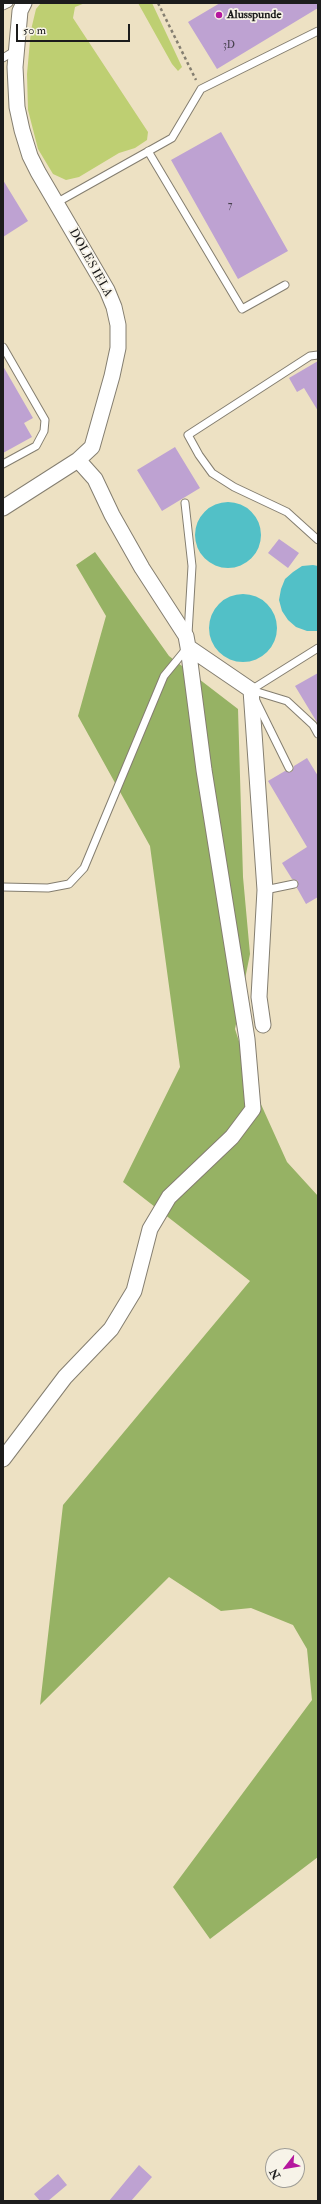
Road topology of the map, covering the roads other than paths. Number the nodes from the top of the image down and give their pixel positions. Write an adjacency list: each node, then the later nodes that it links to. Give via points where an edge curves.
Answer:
1 (9, 3): 3 (lane)
2 (24, 3): 5 (street, DOLES IELA)
3 (3, 6)
4 (318, 31): 6 (lane, via 201,89 172,138)
5 (9, 54): 7 (street, DOLES IELA, via 17,108 30,156)
6 (148, 151): 7 (lane); 8 (lane, via 242,309)
7 (56, 202): 11 (street, DOLES IELA, via 107,290 118,325 118,348 92,447)
8 (285, 285)
9 (3, 347): 12 (lane, via 45,420 44,431 36,446)
10 (318, 356): 15 (lane, via 310,356 188,435 212,473 234,487 287,512)
11 (78, 460): 14 (street, DOLES IELA); 16 (street, via 95,479 142,568 186,636)
12 (3, 464)
13 (185, 503): 16 (lane, via 192,566)
14 (3, 508)
15 (318, 540)
16 (188, 647): 18 (street); 22 (lane, via 164,676 84,868 69,884 48,888); 25 (street, via 203,762 247,1040 253,1110 232,1137 169,1197 150,1228 134,1291 111,1329 65,1377)
17 (318, 648): 18 (lane)
18 (251, 690): 19 (lane, via 287,701 313,725); 20 (lane); 23 (street)
19 (318, 734)
20 (289, 768)
21 (294, 884): 23 (lane)
22 (3, 887)
23 (264, 890): 24 (street, via 259,998)
24 (263, 1025)
25 (3, 1459)

